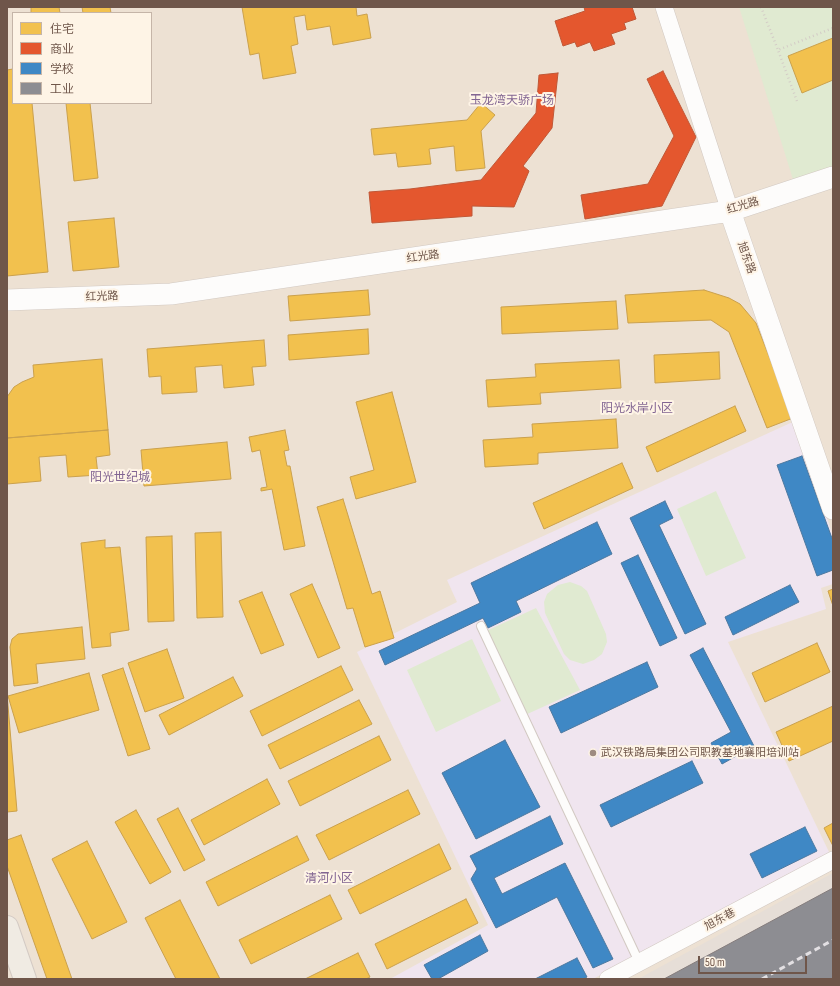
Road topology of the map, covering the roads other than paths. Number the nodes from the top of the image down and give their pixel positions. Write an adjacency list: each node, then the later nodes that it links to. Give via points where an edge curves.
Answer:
1 (664, 7): 3 (street, 旭东路)
2 (833, 177): 3 (street, 红光路)
3 (730, 211): 4 (street, 红光路, via 171,294); 5 (street, 旭东路)
4 (7, 300)
5 (833, 508)
6 (481, 626): 9 (lane)
7 (833, 860): 9 (street, 旭东巷)
8 (7, 927): 10 (main road)
9 (639, 962): 11 (street, 旭东巷)
10 (25, 979)
11 (608, 979)

